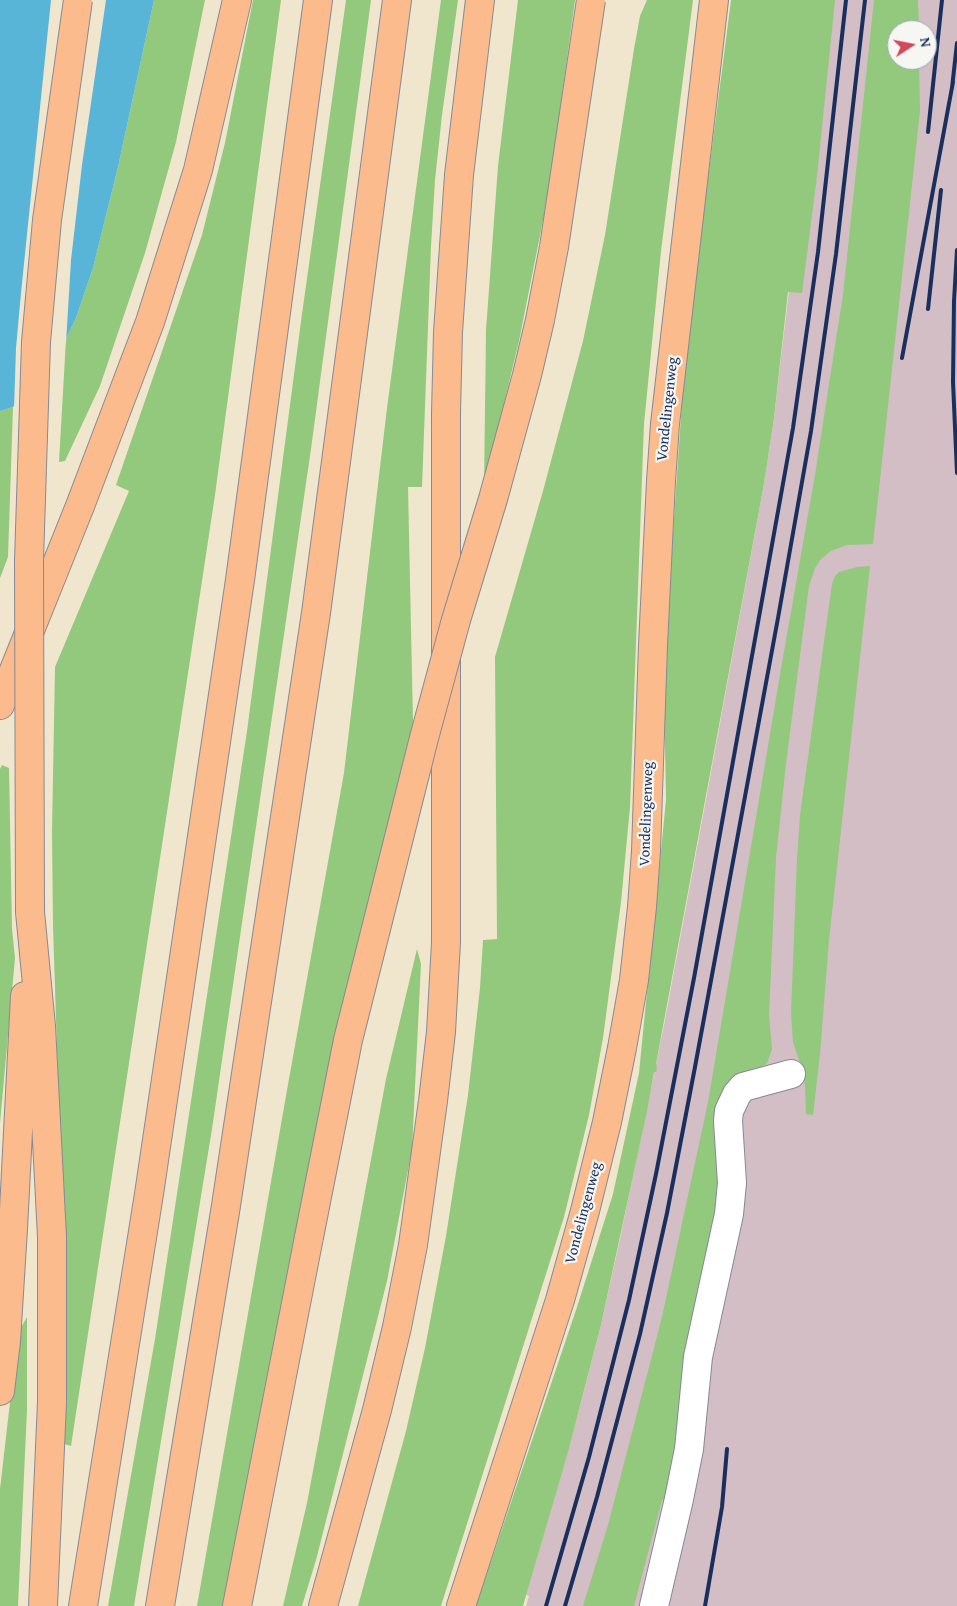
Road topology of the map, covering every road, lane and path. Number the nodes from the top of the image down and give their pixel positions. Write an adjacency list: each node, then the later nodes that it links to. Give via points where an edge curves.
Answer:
1 (78, 0): 9 (main road, bridge, via 48,220 36,342 29,561)
2 (237, 0): 8 (main road, via 198,170 150,322)
3 (318, 0): 13 (main road, via 239,589 150,1194)
4 (398, 0): 14 (main road, via 316,613 225,1212)
5 (480, 0): 16 (main road, via 459,175 448,332 446,942 441,1032 413,1245 397,1327)
6 (591, 0): 15 (main road, bridge, via 540,320 493,499 456,620 346,1049)
7 (714, 0): 17 (main road, Vondelingenweg, via 661,472 646,851 634,980 607,1122 580,1229)
8 (0, 705)
9 (30, 912): 11 (main road, via 13,1229); 12 (main road, via 42,1026 52,1237 52,1402)
10 (791, 1074): 18 (lane, via 743,1087 736,1094 730,1111 732,1183 729,1214 698,1356 683,1482)
11 (0, 1392)
12 (43, 1606)
13 (83, 1606)
14 (160, 1606)
15 (237, 1606)
16 (323, 1606)
17 (461, 1606)
18 (654, 1606)

